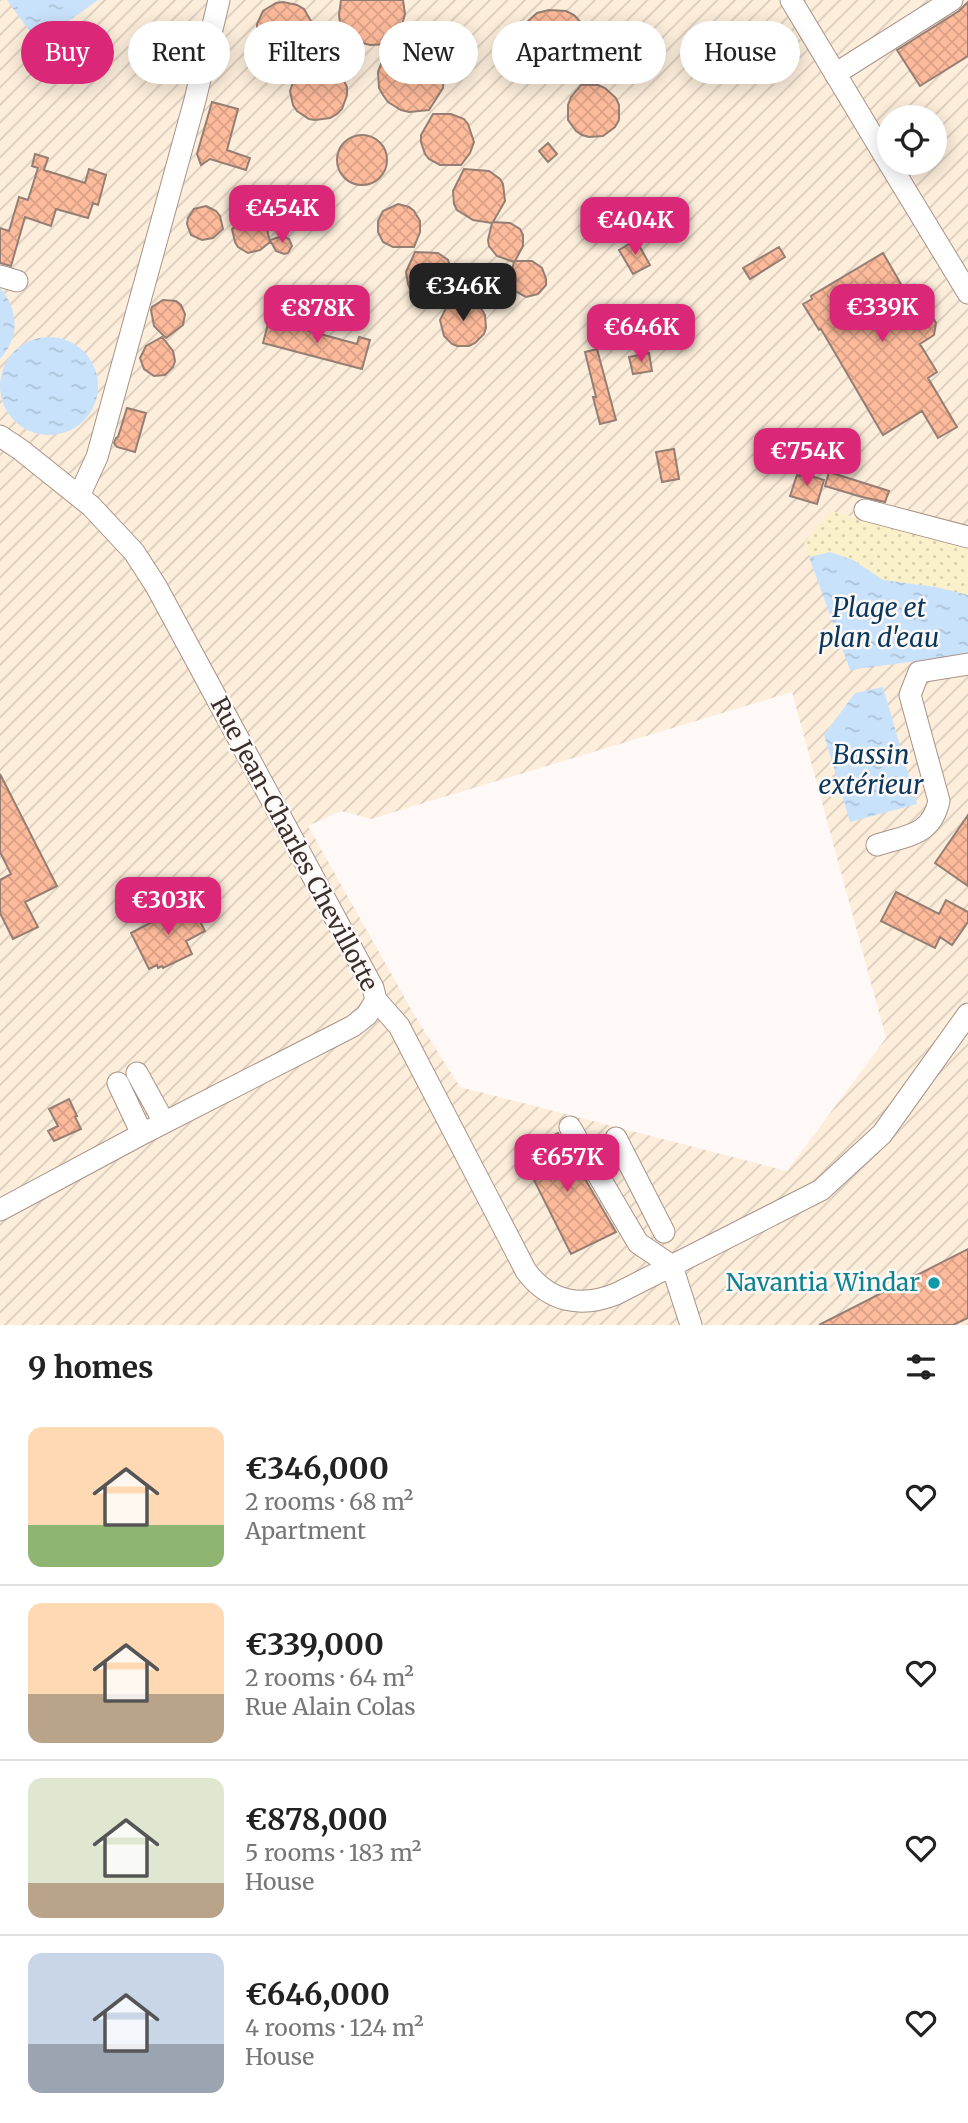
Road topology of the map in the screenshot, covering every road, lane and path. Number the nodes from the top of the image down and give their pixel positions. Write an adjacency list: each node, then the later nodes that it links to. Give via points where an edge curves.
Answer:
1 (219, 0): 9 (street, via 97,457)
2 (791, 0): 4 (street)
3 (952, 0): 4 (street)
4 (835, 74): 5 (street)
5 (877, 143)
6 (896, 175): 7 (street)
7 (968, 293)
8 (0, 436): 9 (street, Rue Jean-Charles Chevillotte)
9 (79, 496): 14 (street, Rue Jean-Charles Chevillotte, via 134,552 156,586)
10 (864, 510): 11 (street)
11 (968, 537)
12 (968, 664): 13 (street, via 919,672 910,695 939,801 936,816 925,829)
13 (877, 845)
14 (376, 1000): 16 (street, Rue Jean-Charles Chevillotte, via 353,1026); 22 (street, via 399,1026 526,1271 538,1285 561,1298 596,1301)
15 (968, 1014): 22 (street, via 882,1134 821,1190)
16 (164, 1122): 18 (street, Rue Jean-Charles Chevillotte); 18 (street, via 127,1078)
17 (570, 1127): 22 (street, via 638,1243)
18 (142, 1134): 20 (street, Rue Jean-Charles Chevillotte)
19 (616, 1138): 21 (street)
20 (0, 1210)
21 (664, 1231)
22 (672, 1266): 23 (street)
23 (691, 1325)

